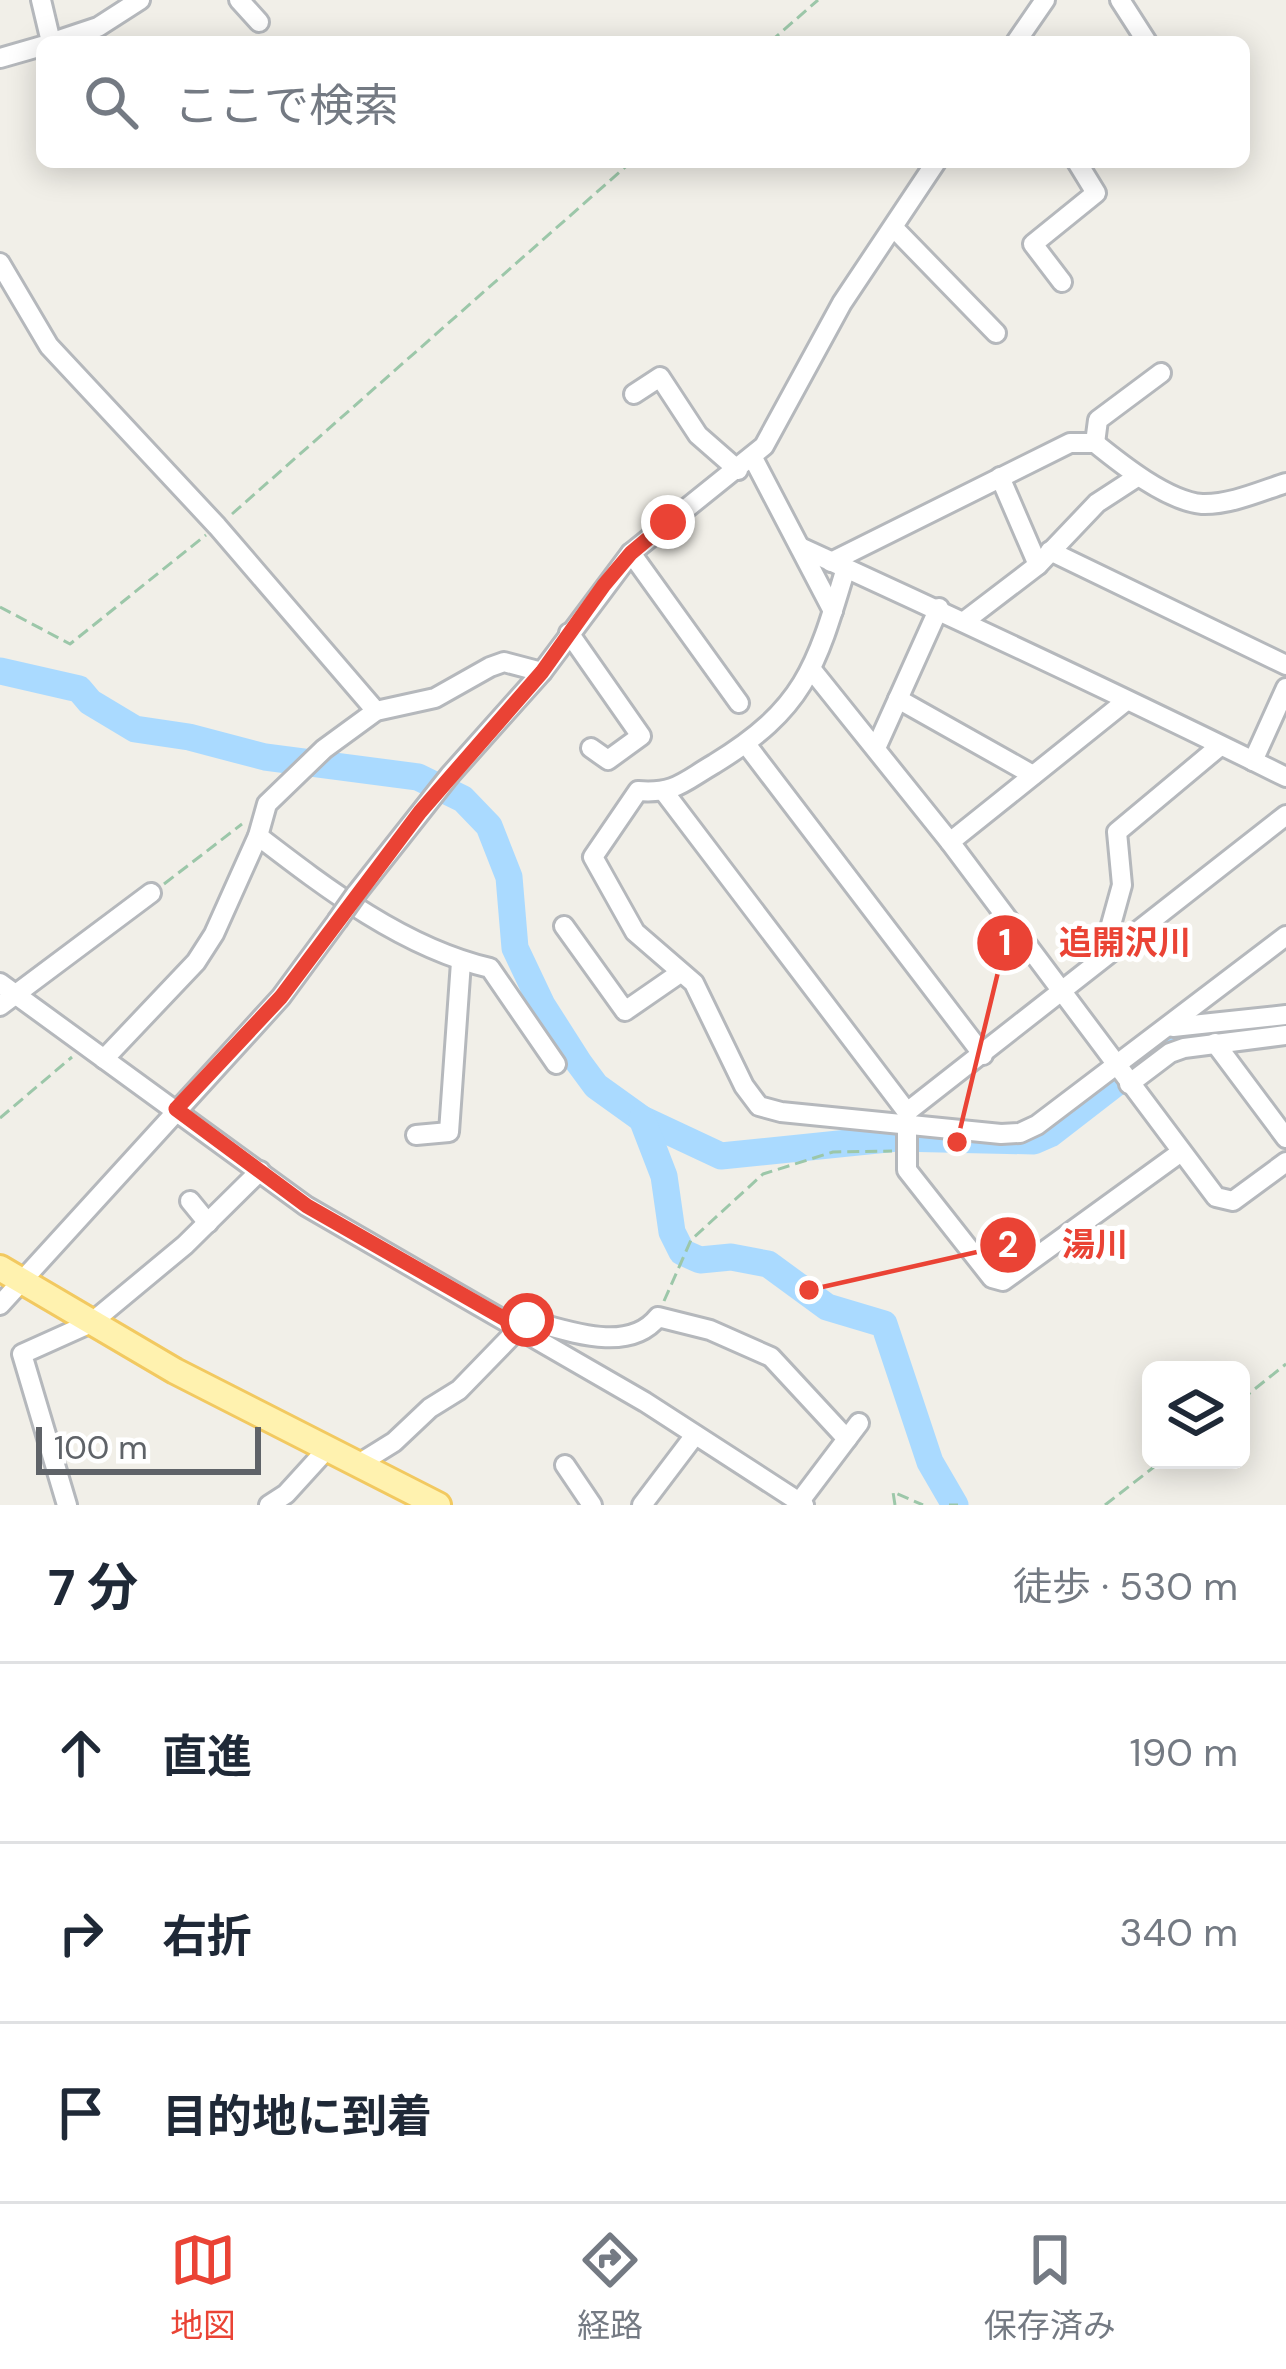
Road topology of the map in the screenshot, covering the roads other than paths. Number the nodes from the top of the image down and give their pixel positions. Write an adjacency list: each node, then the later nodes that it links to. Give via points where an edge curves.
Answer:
1 (41, 0): 7 (street)
2 (140, 0): 8 (street)
3 (239, 0): 6 (street)
4 (1045, 0): 9 (street)
5 (1120, 0): 10 (street)
6 (259, 22)
7 (50, 36)
8 (72, 36)
9 (1020, 36)
10 (1143, 36)
11 (36, 48): 12 (street)
12 (0, 58)
13 (932, 168): 15 (street)
14 (1080, 168): 17 (street, via 1096,193 1033,244)
15 (894, 228): 18 (street); 22 (street, via 842,302 772,434)
16 (0, 263): 41 (street, via 49,346)
17 (1063, 282)
18 (996, 333)
19 (1161, 373): 21 (street, via 1098,420)
20 (634, 394): 22 (street, via 660,377 698,434)
21 (1095, 442): 23 (street, via 1070,443); 24 (street)
22 (745, 464): 26 (street); 27 (street)
23 (1000, 477): 28 (street); 29 (street)
24 (1137, 477): 25 (street, via 1200,504); 28 (street, via 1097,503)
25 (1286, 483)
26 (802, 548): 29 (street); 31 (street)
27 (631, 553): 33 (street); 40 (street)
28 (1044, 558): 32 (street); 34 (street)
29 (838, 566): 30 (street); 31 (street)
30 (939, 608): 32 (street); 38 (street)
31 (833, 611): 35 (street)
32 (966, 620): 39 (street)
33 (569, 633): 36 (street); 44 (street, via 641,736 608,760)
34 (1286, 665)
35 (812, 670): 42 (street); 45 (street)
36 (542, 672): 41 (street, via 504,662 436,698); 69 (street, bridge, via 420,812 281,997)
37 (1286, 688): 46 (street)
38 (898, 699): 45 (street); 47 (street)
39 (1126, 701): 43 (street); 47 (street)
40 (739, 704)
41 (376, 711): 51 (street, via 267,804)
42 (746, 744): 49 (street); 65 (street)
43 (1220, 746): 46 (street); 56 (street, via 1117,832 1122,885 1109,932)
44 (590, 748)
45 (876, 748): 52 (street)
46 (1253, 761): 48 (street)
47 (1033, 775): 52 (street)
48 (1286, 777)
49 (665, 794): 58 (street, via 638,791 593,857 635,932); 70 (street)
50 (1286, 814): 56 (street)
51 (258, 836): 57 (street, via 364,912); 66 (street, via 196,962)
52 (950, 842): 59 (street)
53 (151, 893): 60 (street)
54 (564, 926): 58 (street, via 625,1011)
55 (1286, 936): 62 (street)
56 (1118, 948): 59 (street)
57 (461, 962): 67 (street, via 490,968); 71 (street, via 449,1132)
58 (680, 973): 70 (street, via 694,983 759,1106)
59 (1061, 993): 65 (street); 68 (street)
60 (5, 994): 66 (street)
61 (1286, 1015): 62 (street)
62 (1168, 1028): 68 (street)
63 (1286, 1035): 64 (street)
64 (1215, 1042): 68 (street); 72 (street)
65 (983, 1055): 70 (street)
66 (104, 1059): 69 (street)
67 (556, 1064)
68 (1122, 1075): 70 (street, via 1020,1133); 73 (street)
69 (176, 1109): 75 (street); 78 (street)
70 (906, 1134): 73 (street, via 907,1170 992,1278 1003,1281)
71 (416, 1135)
72 (1286, 1138)
73 (1181, 1152): 74 (street, via 1216,1197 1233,1201)
74 (1286, 1162)
75 (260, 1171): 77 (street); 81 (street)
76 (190, 1201): 77 (street)
77 (208, 1223): 80 (street)
78 (11, 1274): 79 (street); 80 (main road)
79 (0, 1305)
80 (91, 1323): 83 (main road); 88 (street, via 22,1354)
81 (519, 1327): 82 (street); 84 (street, via 459,1390); 87 (street, via 527,1320 628,1337 658,1317 770,1357 853,1431)
82 (695, 1435): 86 (street); 87 (street)
83 (327, 1449): 84 (main road); 89 (street)
84 (357, 1465): 90 (main road)
85 (565, 1465): 91 (street)
86 (646, 1499): 92 (street)
87 (800, 1504)
88 (67, 1505)
89 (269, 1505)
90 (438, 1505)
91 (592, 1505)
92 (666, 1505)

